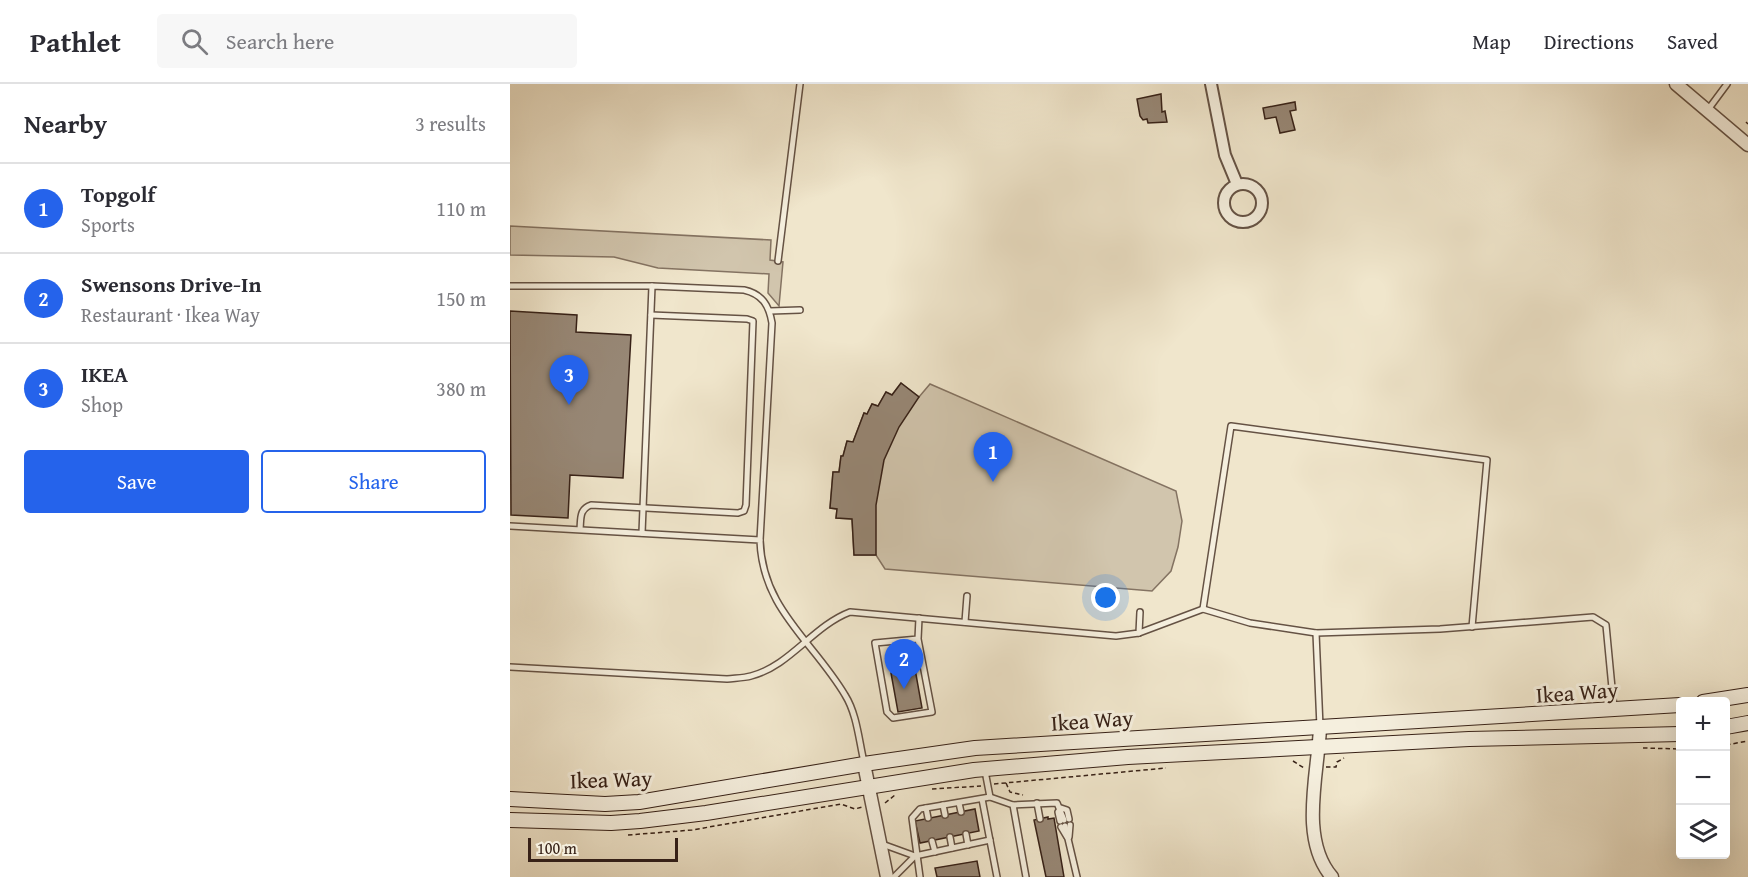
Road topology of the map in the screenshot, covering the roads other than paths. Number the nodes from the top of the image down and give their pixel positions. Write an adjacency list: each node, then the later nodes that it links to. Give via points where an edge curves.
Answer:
1 (800, 84): 8 (lane)
2 (1211, 84): 7 (street, via 1225,155)
3 (1676, 84): 5 (street)
4 (1727, 84): 5 (lane)
5 (1707, 111): 6 (street)
6 (1748, 145)
7 (1237, 184)
8 (778, 261)
9 (510, 286): 10 (lane)
10 (652, 286): 12 (lane, via 744,290 765,300); 13 (lane)
11 (800, 310): 12 (lane)
12 (770, 311): 18 (lane)
13 (651, 315): 14 (lane); 14 (lane, via 747,319 754,325 754,347 744,511)
14 (643, 508): 16 (lane, via 585,507); 17 (lane)
15 (510, 526): 16 (lane)
16 (580, 530): 17 (lane)
17 (642, 533): 18 (lane)
18 (760, 540): 28 (lane, via 764,573 781,608)
19 (967, 596): 23 (lane)
20 (1203, 609): 24 (lane, via 1231,426 1487,460); 25 (lane); 26 (lane, via 1250,623)
21 (1140, 612): 25 (lane)
22 (919, 618): 23 (lane); 27 (lane); 28 (lane, via 850,612 829,621)
23 (965, 622): 25 (lane, via 1116,636)
24 (1472, 627): 26 (lane); 33 (lane, via 1593,617 1601,620 1606,625)
25 (1139, 633)
26 (1316, 633): 36 (lane)
27 (918, 639): 27 (lane, via 875,643 887,712 893,718 932,712)
28 (805, 643): 29 (lane, via 773,666 751,676 727,679); 39 (lane, via 847,698)
29 (510, 667)
30 (1748, 695): 31 (main road)
31 (1730, 698)
32 (1676, 705): 33 (main road, Ikea Way)
33 (1614, 711): 36 (main road, Ikea Way)
34 (1748, 723): 35 (main road)
35 (1730, 726)
36 (1320, 728): 38 (street); 39 (main road, Ikea Way, via 975,748)
37 (1676, 734): 38 (main road, Ikea Way)
38 (1319, 746): 40 (main road, Ikea Way); 70 (street, via 1313,835 1319,859)
39 (864, 764): 41 (street); 43 (main road, Ikea Way, via 639,802)
40 (985, 769): 41 (main road, Ikea Way); 42 (lane)
41 (868, 785): 54 (main road, Ikea Way, via 640,821); 59 (street)
42 (990, 798): 44 (lane); 48 (lane)
43 (510, 799)
44 (982, 799): 45 (lane); 57 (lane)
45 (959, 803): 47 (lane); 50 (lane)
46 (1037, 803): 48 (lane); 53 (lane); 69 (lane, via 1057,803 1061,808 1058,812 1065,823)
47 (943, 805): 49 (lane); 51 (lane)
48 (1013, 806): 68 (lane)
49 (926, 808): 52 (lane); 63 (lane, via 912,818)
50 (961, 812)
51 (945, 815)
52 (928, 819)
53 (1040, 819)
54 (510, 820)
55 (966, 834): 60 (lane)
56 (950, 837): 61 (lane)
57 (990, 840): 60 (lane); 67 (lane)
58 (932, 841): 62 (lane)
59 (881, 843): 63 (lane); 64 (street)
60 (968, 845): 61 (lane)
61 (952, 848): 62 (lane)
62 (935, 852): 63 (lane)
63 (915, 856): 65 (lane); 66 (lane)
64 (886, 877)
65 (894, 877)
66 (920, 877)
67 (997, 877)
68 (1026, 877)
69 (1077, 877)
70 (1332, 877)

